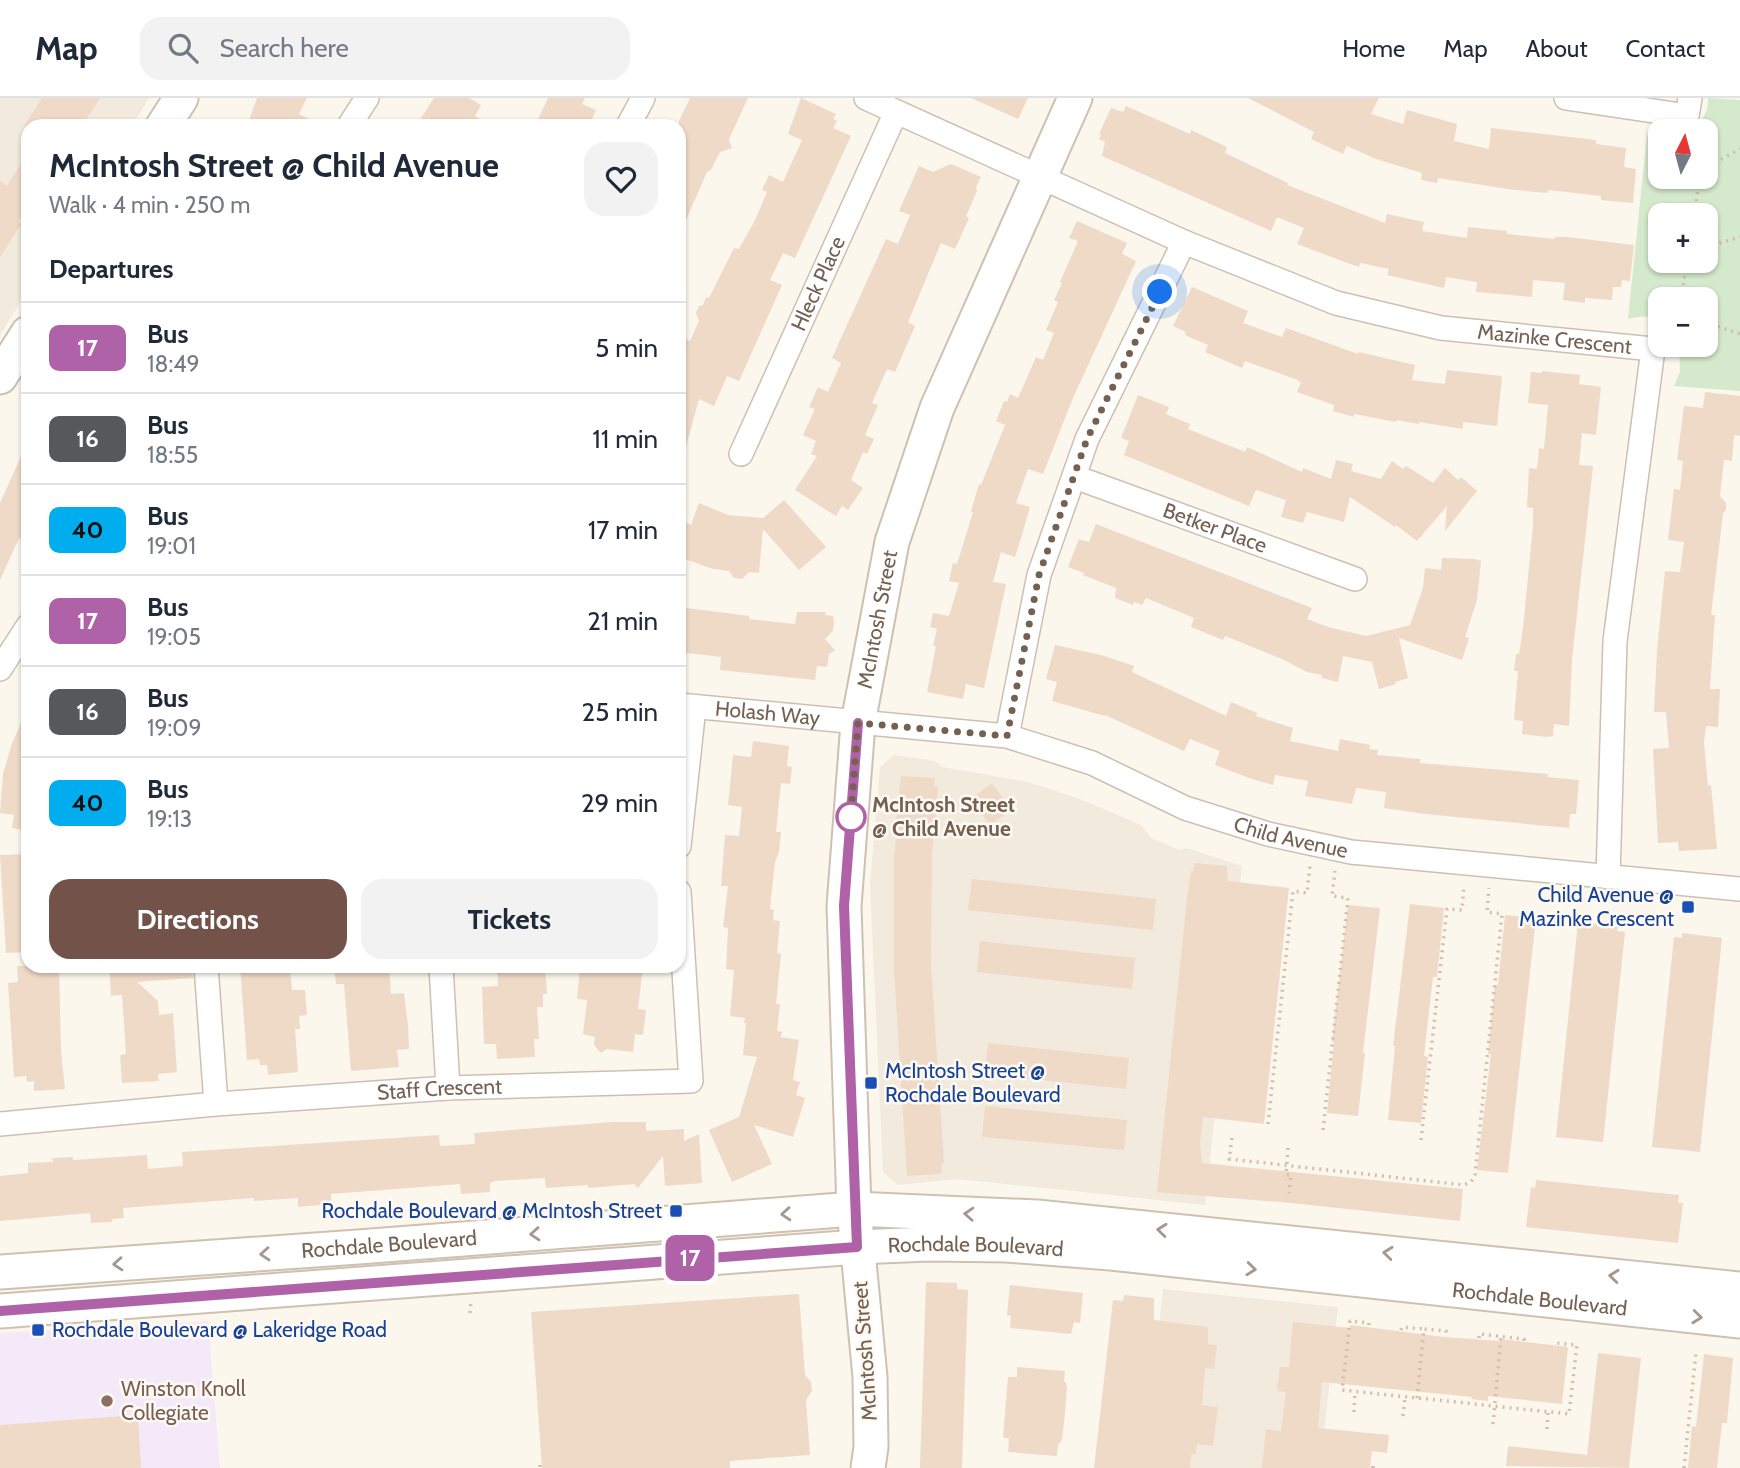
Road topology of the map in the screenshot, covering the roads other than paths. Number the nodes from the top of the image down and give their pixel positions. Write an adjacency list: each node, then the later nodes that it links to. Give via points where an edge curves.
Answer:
1 (181, 98): 9 (main road)
2 (367, 98): 10 (street)
3 (643, 98): 11 (street)
4 (866, 98): 8 (street, Mazinke Crescent)
5 (1075, 98): 12 (main road, McIntosh Street)
6 (1566, 98): 7 (street, via 1687,116)
7 (1690, 98)
8 (896, 112): 12 (street, Mazinke Crescent); 16 (street, Hleck Place)
9 (168, 119)
10 (354, 119)
11 (632, 119)
12 (1039, 177): 13 (street, Mazinke Crescent); 22 (main road, McIntosh Street, via 937,408 892,542)
13 (1184, 242): 17 (street, via 1087,439); 25 (street, Mazinke Crescent, via 1336,303 1441,328 1653,349 1615,641)
14 (21, 344): 15 (main road)
15 (0, 377)
16 (741, 454)
17 (1074, 477): 18 (street, Betker Place); 24 (street, via 1039,575)
18 (1355, 579)
19 (21, 637): 20 (street)
20 (0, 669)
21 (687, 706): 22 (street, Holash Way); 23 (street)
22 (858, 723): 24 (street, Child Avenue); 33 (main road, McIntosh Street, via 844,906)
23 (686, 724)
24 (1007, 736): 25 (street, Child Avenue, via 1092,763 1185,808 1268,834 1351,852)
25 (1608, 877): 26 (street, Child Avenue)
26 (1740, 889)
27 (207, 973): 31 (street)
28 (441, 973): 30 (street)
29 (684, 973): 30 (street, Staff Crescent, via 691,1082)
30 (448, 1088): 31 (street, Staff Crescent)
31 (216, 1104): 32 (street, Staff Crescent)
32 (0, 1124)
33 (854, 1209): 34 (main road, McIntosh Street); 35 (main road, Rochdale Boulevard, one-way to 35); 36 (main road, Rochdale Boulevard, one-way to 33, via 1037,1217)
34 (857, 1247): 37 (main road, Rochdale Boulevard); 38 (main road, Rochdale Boulevard, one-way to 38, via 994,1245 1111,1253); 39 (main road, McIntosh Street, via 870,1377)
35 (0, 1272)
36 (1740, 1289)
37 (0, 1311)
38 (1740, 1321)
39 (868, 1468)

